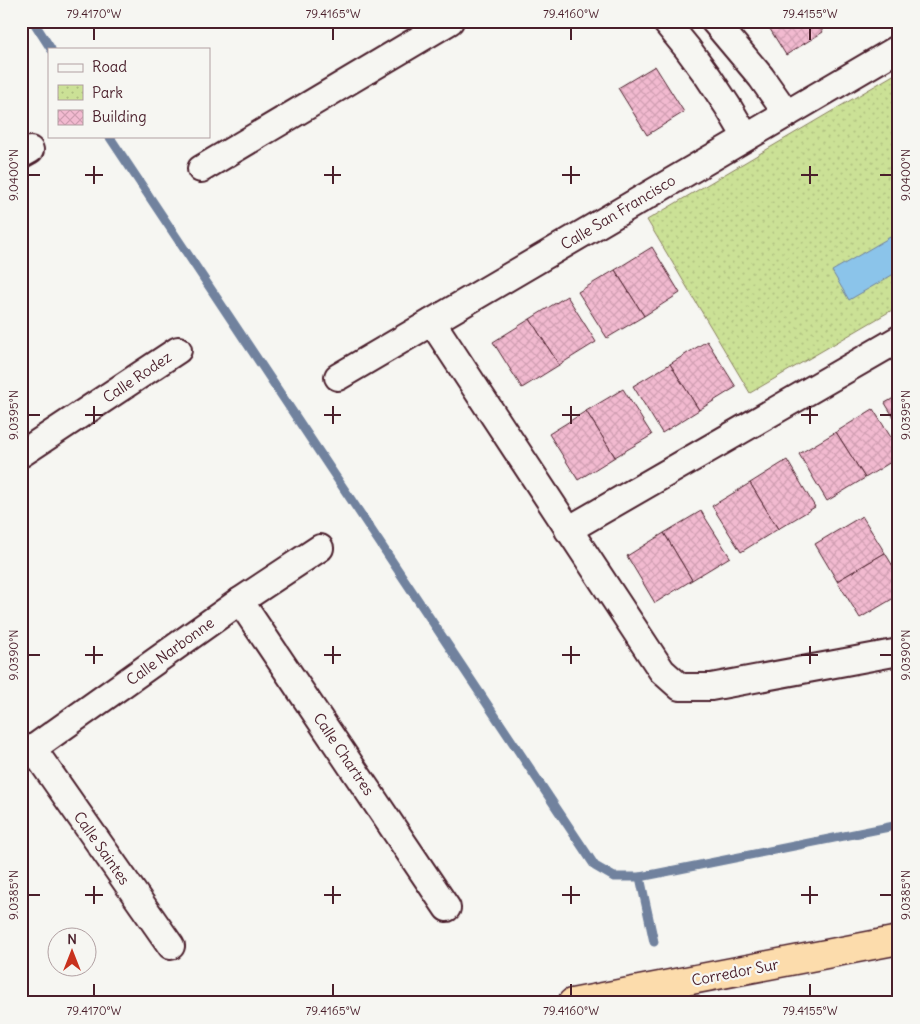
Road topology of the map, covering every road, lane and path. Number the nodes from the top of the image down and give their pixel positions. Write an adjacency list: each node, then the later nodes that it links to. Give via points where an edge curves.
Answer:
1 (450, 21): 7 (street)
2 (665, 21): 6 (street, via 728,104)
3 (714, 21): 5 (street)
4 (899, 48): 5 (street, Calle San Francisco)
5 (787, 114): 6 (street, Calle San Francisco)
6 (746, 137): 8 (street, Calle San Francisco)
7 (201, 169)
8 (432, 322): 11 (street, Calle San Francisco); 13 (street)
9 (899, 339): 13 (street)
10 (178, 350): 12 (street, Calle Rodez)
11 (338, 377)
12 (21, 454)
13 (568, 530): 16 (street, via 662,671 680,687 712,688)
14 (320, 548): 15 (street, Calle Narbonne)
15 (240, 601): 17 (street, Calle Narbonne); 18 (street, Calle Chartres)
16 (899, 652)
17 (27, 753): 20 (street, Calle Saintes)
18 (447, 908)
19 (899, 940): 21 (highway, Corredor Sur)
20 (171, 946)
21 (572, 1003)

